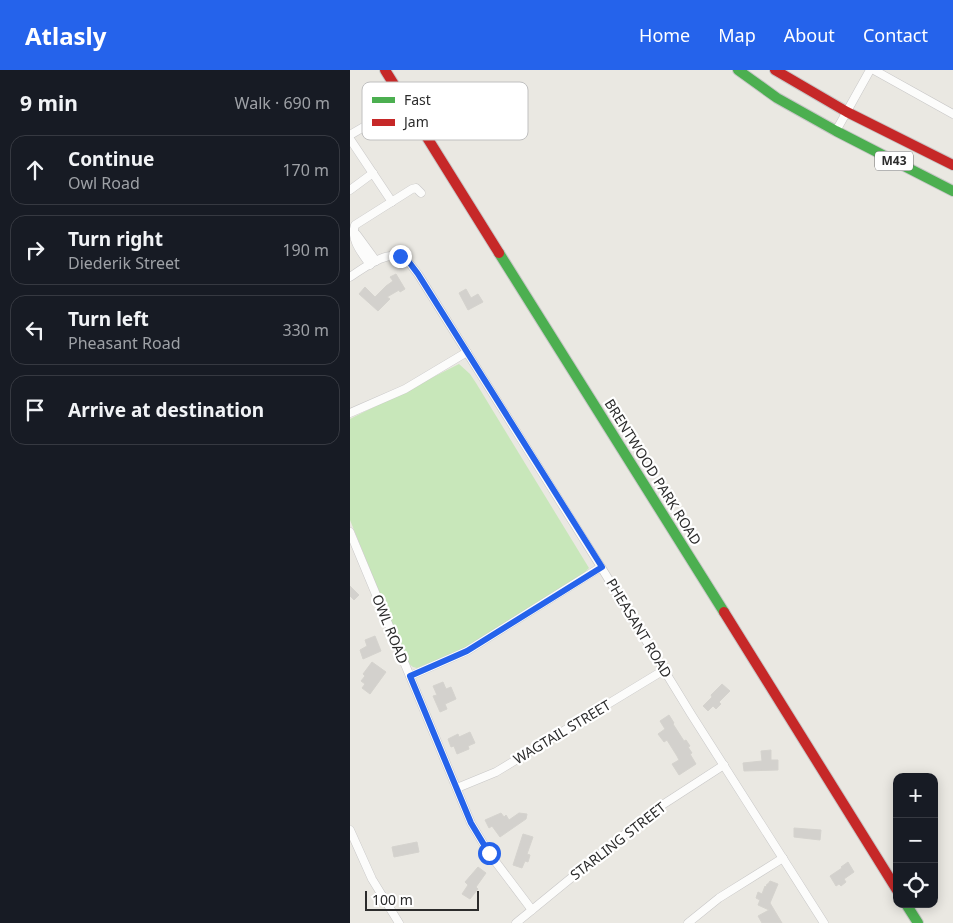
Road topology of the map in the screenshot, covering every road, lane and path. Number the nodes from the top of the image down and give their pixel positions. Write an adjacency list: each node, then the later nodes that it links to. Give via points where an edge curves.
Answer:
1 (384, 70): 6 (street, BRENTWOOD PARK ROAD)
2 (738, 70): 10 (street, M43, via 777,98)
3 (776, 70): 7 (street, M43)
4 (870, 70): 7 (street)
5 (874, 70): 8 (street)
6 (392, 82)
7 (846, 112): 10 (street); 14 (street, M43)
8 (953, 114)
9 (362, 128): 11 (street)
10 (836, 132): 17 (street, M43)
11 (350, 135)
12 (350, 139): 15 (street)
13 (428, 140): 33 (street, BRENTWOOD PARK ROAD)
14 (953, 165)
15 (373, 173): 16 (street); 19 (street)
16 (350, 190)
17 (953, 191)
18 (421, 193): 19 (street, via 415,188)
19 (392, 202): 20 (street, via 354,227 355,242)
20 (373, 263): 21 (street, PHEASANT ROAD); 22 (street, PHEASANT ROAD, via 394,255 409,262)
21 (351, 274)
22 (467, 352): 23 (street, via 405,389); 25 (street, PHEASANT ROAD)
23 (350, 413)
24 (351, 537): 27 (street, OWL ROAD)
25 (602, 567): 26 (street, PHEASANT ROAD); 27 (street, via 467,651)
26 (664, 670): 28 (street, PHEASANT ROAD); 29 (street, WAGTAIL STREET, via 496,772)
27 (410, 676): 29 (street, OWL ROAD)
28 (724, 765): 32 (street, PHEASANT ROAD); 35 (street, STARLING STREET, via 653,811)
29 (457, 788): 35 (street, OWL ROAD, via 471,823 489,853)
30 (350, 830): 31 (street)
31 (353, 845): 36 (street)
32 (783, 858): 38 (street, via 720,898); 39 (street, PHEASANT ROAD)
33 (893, 884)
34 (909, 908): 40 (street)
35 (532, 910): 37 (street, STARLING STREET)
36 (399, 923)
37 (516, 923)
38 (688, 923)
39 (824, 923)
40 (918, 923)

